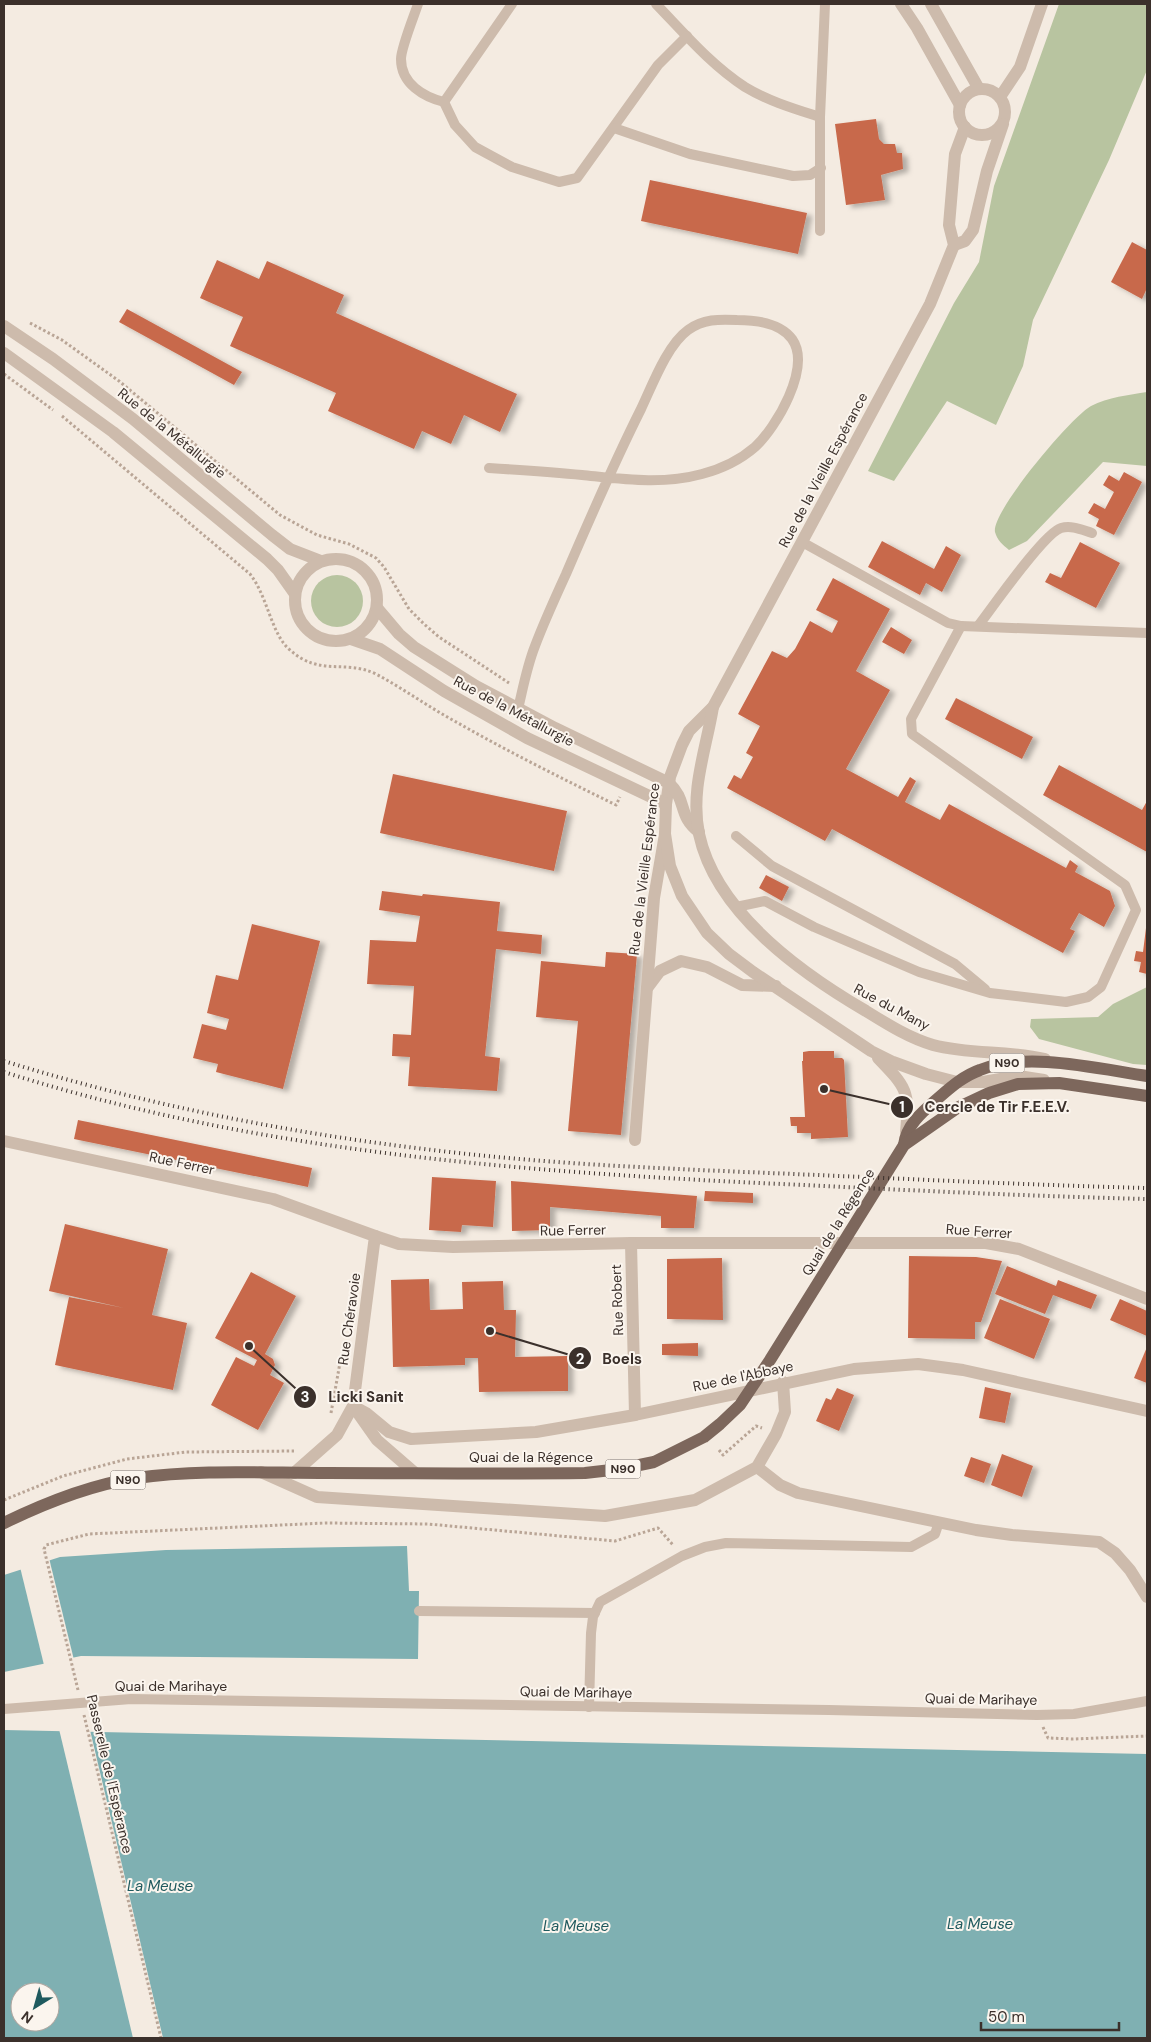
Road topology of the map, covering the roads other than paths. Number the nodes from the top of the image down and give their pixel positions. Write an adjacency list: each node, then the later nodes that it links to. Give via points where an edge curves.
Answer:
1 (418, 4): 11 (lane, via 401,59 406,80 426,98)
2 (512, 4): 11 (lane)
3 (656, 4): 8 (lane)
4 (825, 4): 13 (lane)
5 (901, 4): 12 (street, via 918,28)
6 (931, 4): 9 (street)
7 (1042, 4): 10 (street, via 1020,67)
8 (687, 36): 13 (lane, via 719,68 747,88 780,104); 16 (lane, via 658,65)
9 (979, 90): 10 (street, via 990,90); 12 (street, via 969,93)
10 (1000, 97): 14 (street, via 1005,107)
11 (444, 102): 16 (lane, via 455,125 475,147 512,167 559,182 578,178)
12 (960, 105): 15 (street)
13 (820, 117): 17 (lane)
14 (1004, 122): 15 (street, via 986,135 971,132); 19 (street, Rue de la Vieille Espérance, via 987,171 973,230 965,241)
15 (965, 127): 19 (street, via 955,154 949,225)
16 (614, 128): 17 (lane, via 690,154 793,176 810,175)
17 (821, 168): 18 (lane)
18 (820, 231)
19 (954, 245): 24 (street, Rue de la Vieille Espérance, via 930,304)
20 (4, 326): 25 (street, Rue de la Métallurgie, via 133,418 279,540)
21 (4, 353): 26 (street, Rue de la Métallurgie, via 113,432 278,570)
22 (489, 468): 33 (lane, via 578,475 634,480 662,481 702,474 741,458 756,446 786,404 793,384 797,350 791,338 762,322 715,319 686,331 678,341 648,394 587,525 534,648)
23 (1092, 533): 29 (lane, via 1074,527 1060,528 1044,542)
24 (802, 542): 28 (lane, via 948,623); 32 (street, Rue de la Vieille Espérance)
25 (321, 562): 26 (street, via 303,574); 27 (street, Rue de la Métallurgie, via 333,558 346,560 362,569 374,583 378,595)
26 (295, 594): 31 (street, Rue de la Métallurgie, via 294,606 305,628 326,641)
27 (377, 608): 31 (street, via 368,627); 33 (street, Rue de la Métallurgie, via 414,647)
28 (961, 626): 29 (lane); 42 (lane, via 911,719 912,734 1125,884 1136,910 1101,986 1088,997 1066,1002)
29 (978, 626): 30 (lane)
30 (1147, 633)
31 (351, 639): 35 (street, Rue de la Métallurgie, via 380,649 444,691 527,738)
32 (713, 707): 34 (street, Rue de la Vieille Espérance, via 689,731); 36 (street, Rue de la Vieille Espérance, via 696,791)
33 (518, 709): 34 (street, Rue de la Métallurgie)
34 (669, 783): 35 (street, Rue de la Vieille Espérance); 36 (street, via 679,792 685,819)
35 (666, 804): 37 (street, Rue de la Vieille Espérance)
36 (699, 832): 39 (street, Rue du Many, via 704,851)
37 (665, 834): 40 (street, via 676,882 699,924 729,954); 41 (street, Rue de la Vieille Espérance, via 654,898)
38 (736, 836): 42 (lane, via 772,866 955,964)
39 (736, 907): 42 (lane, via 765,902 919,972); 44 (street, Rue du Many, via 770,943 807,974 908,1036 946,1048 1021,1053)
40 (776, 986): 41 (street, via 742,985 707,967 681,961 660,970); 43 (street)
41 (648, 987): 50 (street, Rue de la Vieille Espérance)
42 (990, 993)
43 (871, 1051): 46 (street, via 917,1071); 49 (street, via 899,1079 908,1097)
44 (1061, 1063): 45 (main road, Rue du Many / N90); 46 (main road, N90, via 1005,1063 980,1070)
45 (1147, 1076)
46 (957, 1082): 47 (street, via 983,1082 1018,1076); 49 (main road, N90)
47 (1059, 1083): 48 (main road, N90); 52 (main road, N90, via 1018,1084 989,1093 957,1108)
48 (1147, 1096)
49 (906, 1132): 52 (main road, N90)
50 (635, 1140)
51 (4, 1141): 53 (street, Rue Ferrer, via 273,1199)
52 (904, 1145): 63 (main road, Quai de la Régence / N90, via 740,1405 704,1437 654,1462 620,1470)
53 (375, 1236): 54 (street, Rue Ferrer, via 398,1244 431,1246); 57 (street, Rue Chéravoie)
54 (631, 1244): 55 (street, Rue Ferrer, via 1002,1245 1034,1254); 59 (street, Rue Robert)
55 (1147, 1299)
56 (783, 1382): 58 (street, Rue de l'Abbaye, via 873,1366 918,1364 963,1370); 59 (street, Rue de l'Abbaye); 60 (street, via 785,1412)
57 (352, 1406): 59 (street, Rue de l'Abbaye, via 389,1432 418,1439 536,1432); 62 (street, Rue Chéravoie, via 337,1435); 63 (street, via 377,1440)
58 (1147, 1411)
59 (635, 1415)
60 (757, 1467): 61 (street, via 695,1500 605,1516 317,1497); 64 (street, via 798,1494)
61 (261, 1472): 62 (main road, Quai de la Régence / N90); 65 (main road, Quai de la Régence / N90, via 134,1478 54,1500)
62 (294, 1473): 63 (main road, Quai de la Régence / N90)
63 (416, 1473)
64 (939, 1522): 66 (street, via 1012,1536 1099,1542 1130,1570); 68 (lane, via 935,1534 911,1547 726,1543 705,1547 682,1556 600,1602)
65 (4, 1523)
66 (1147, 1597)
67 (419, 1611): 68 (lane)
68 (595, 1613): 70 (lane, via 591,1633)
69 (1147, 1701): 70 (lane, Quai de Marihaye, via 1082,1713 1037,1716)
70 (589, 1707): 71 (lane, Quai de Marihaye, via 132,1699)
71 (4, 1709)

